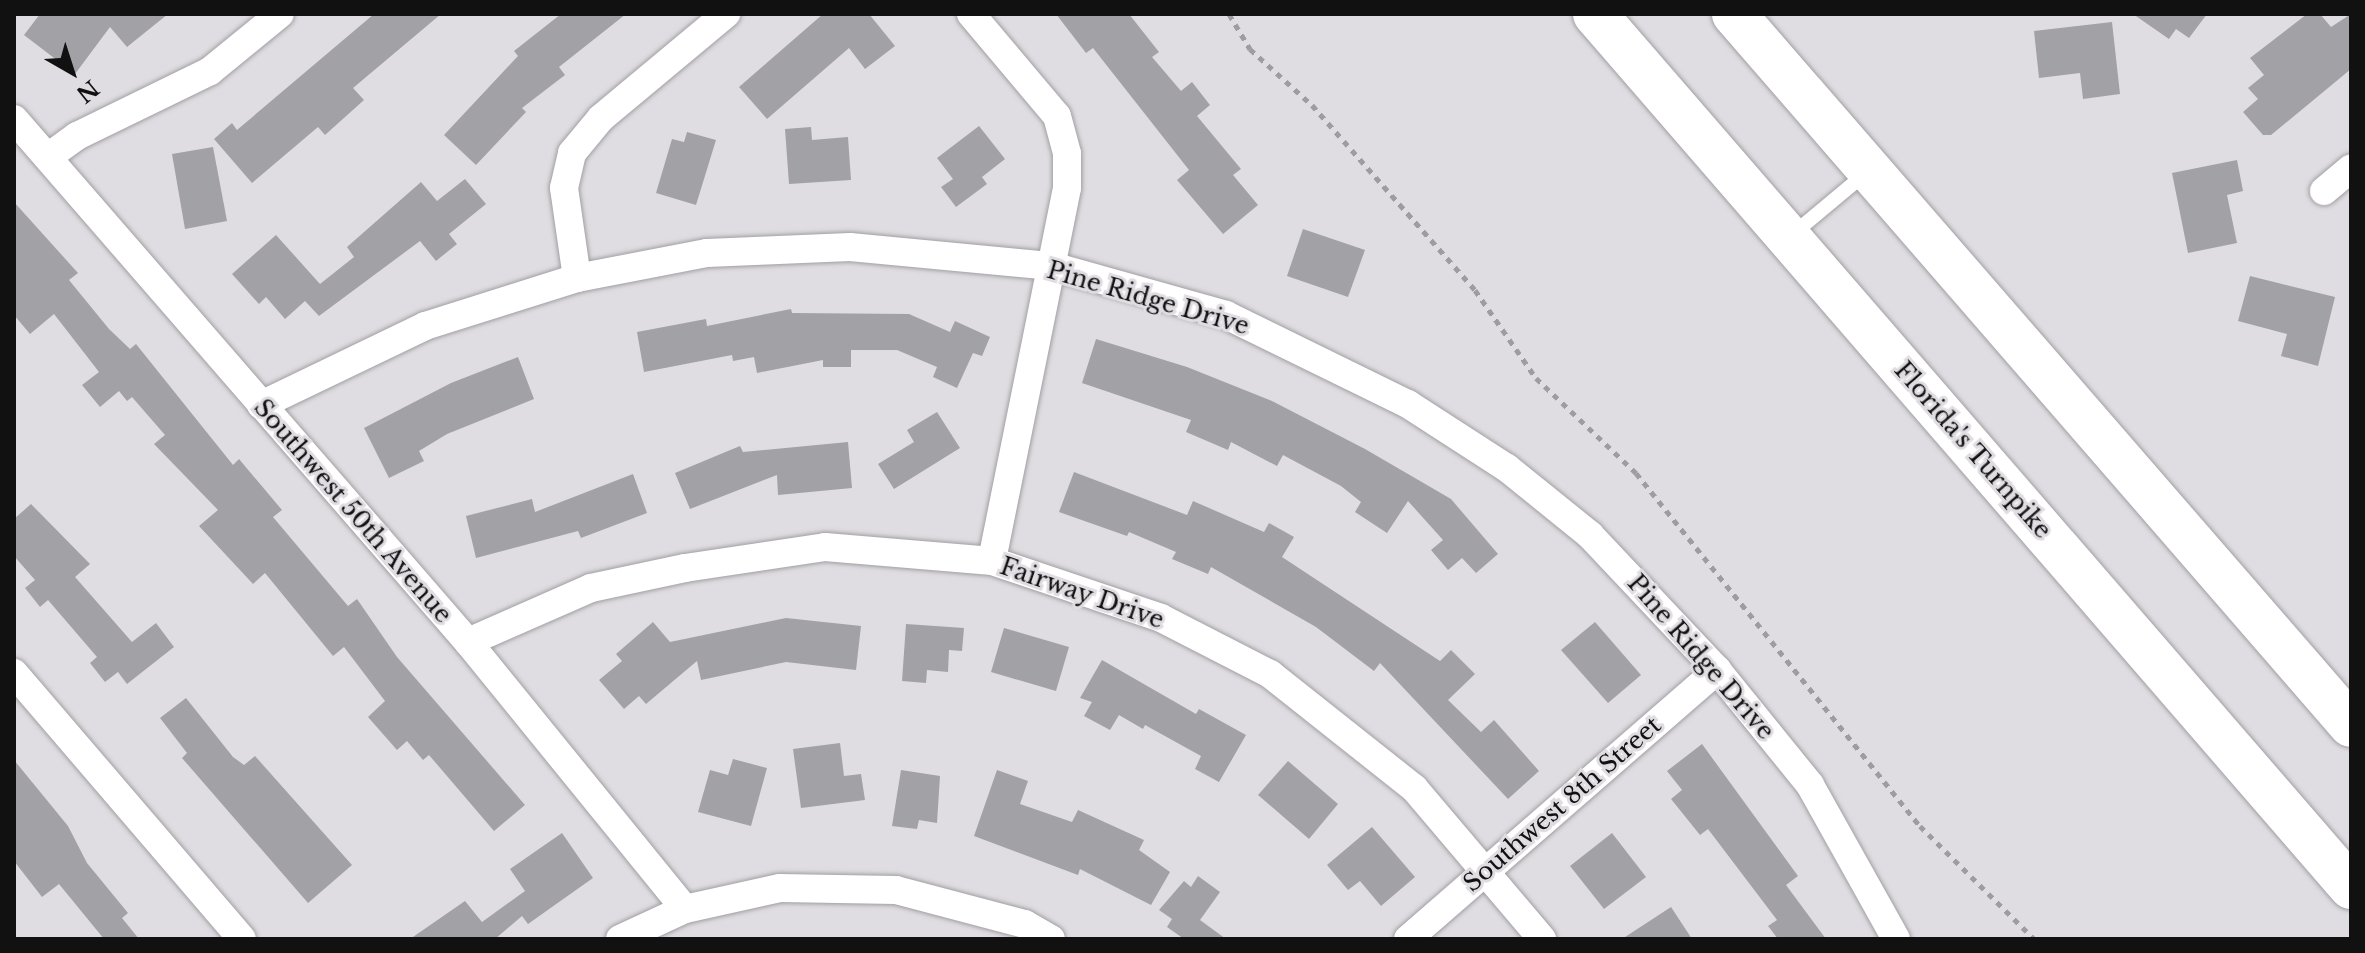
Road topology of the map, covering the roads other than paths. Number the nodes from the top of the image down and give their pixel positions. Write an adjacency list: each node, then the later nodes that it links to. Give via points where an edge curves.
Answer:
1 (280, 14): 7 (street, via 210,71 77,136)
2 (726, 14): 13 (street, via 601,118 572,153 564,188)
3 (971, 14): 12 (street, via 1057,116 1067,154 1067,188)
4 (1595, 14): 11 (highway, Florida's Turnpike)
5 (1734, 14): 9 (highway)
6 (14, 119): 7 (street, Southwest 50th Avenue)
7 (48, 157): 14 (street, Southwest 50th Avenue)
8 (2351, 168): 10 (street)
9 (1870, 170): 11 (lane); 19 (highway)
10 (2324, 191)
11 (1788, 237): 21 (highway, Florida's Turnpike)
12 (1052, 266): 13 (street, Pine Ridge Drive, via 850,247 707,253); 15 (street); 17 (street, Pine Ridge Drive, via 1226,315 1408,404 1507,468 1590,535)
13 (577, 278): 14 (street, Pine Ridge Drive, via 425,326)
14 (261, 405): 16 (street, Southwest 50th Avenue)
15 (992, 561): 16 (street, Fairway Drive, via 825,547 685,568 591,588); 20 (street, Fairway Drive, via 1161,618 1270,674 1414,788)
16 (468, 642): 22 (street, Southwest 50th Avenue)
17 (1717, 670): 20 (street, Southwest 8th Street); 28 (street, Pine Ridge Drive, via 1810,785)
18 (14, 673): 23 (street)
19 (2351, 725)
20 (1487, 870): 26 (street, Southwest 8th Street); 27 (street, Fairway Drive)
21 (2351, 887)
22 (685, 909): 24 (street); 25 (street, via 780,888 896,890 1025,924)
23 (242, 939)
24 (620, 939)
25 (1051, 939)
26 (1408, 939)
27 (1542, 939)
28 (1896, 939)

